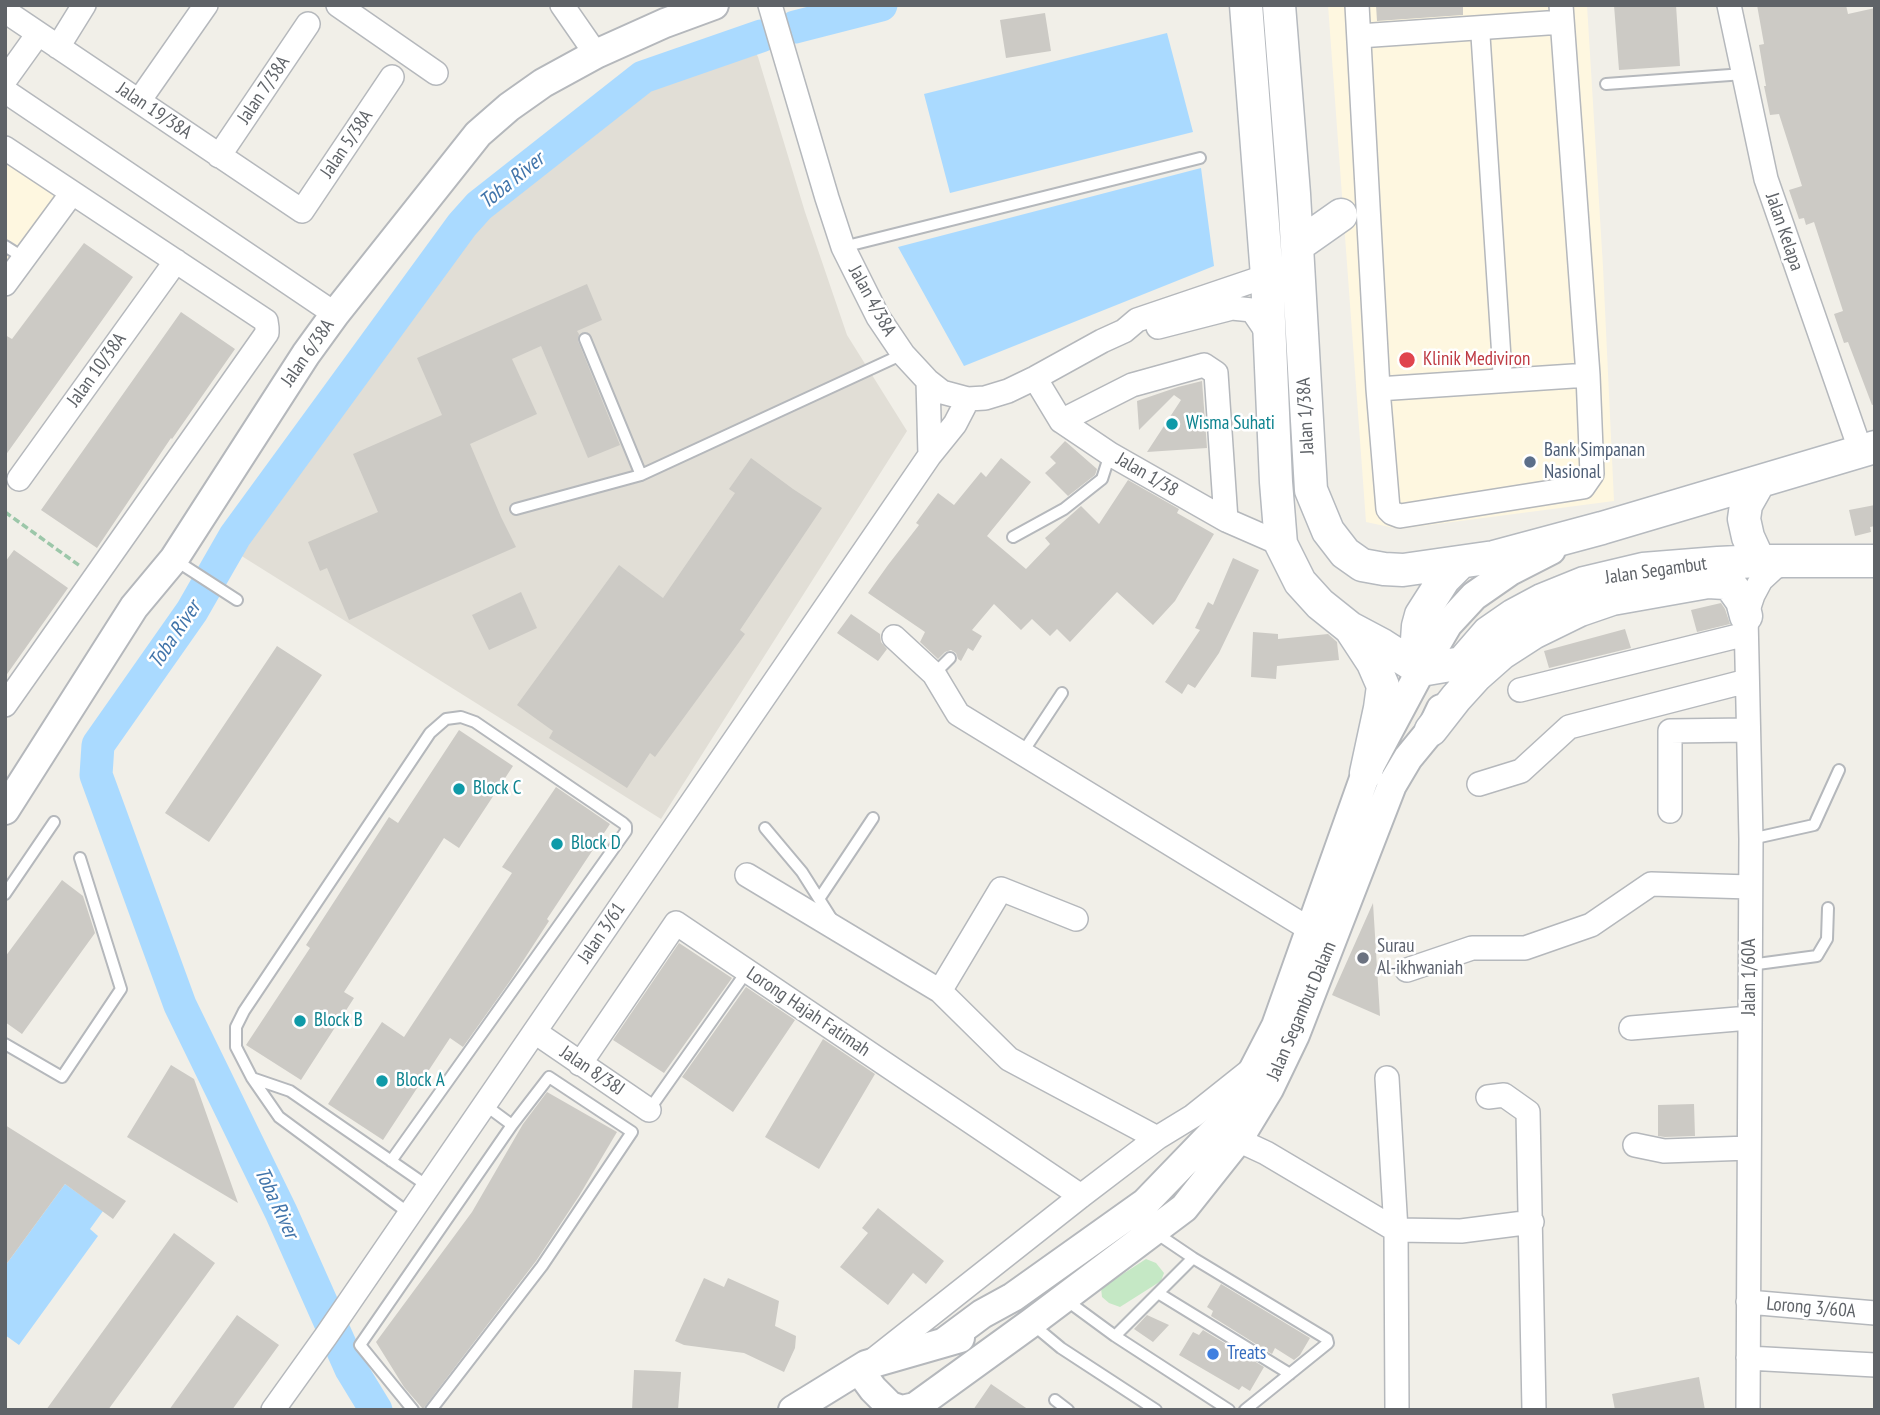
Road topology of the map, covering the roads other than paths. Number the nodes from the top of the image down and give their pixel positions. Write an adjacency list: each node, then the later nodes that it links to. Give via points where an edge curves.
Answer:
1 (84, 5): 17 (street)
2 (206, 5): 25 (street)
3 (338, 5): 19 (street)
4 (562, 5): 18 (street)
5 (714, 5): 18 (street, Jalan 6/38A)
6 (770, 5): 34 (street, Jalan 4/38A)
7 (1246, 5): 26 (main road, Jalan 1/38A)
8 (1279, 5): 33 (main road, Jalan 1/38A)
9 (1357, 5): 16 (street)
10 (1729, 5): 20 (street, Jalan Kelapa)
11 (5, 11): 15 (street, Jalan 19/38A)
12 (1561, 14): 14 (street); 44 (street)
13 (308, 24): 28 (street, Jalan 7/38A)
14 (1480, 28): 16 (street); 46 (street)
15 (38, 34): 17 (street, Jalan 19/38A); 22 (street)
16 (1359, 36): 32 (street)
17 (58, 47): 25 (street, Jalan 19/38A)
18 (596, 54): 39 (street, Jalan 6/38A, via 543,83 478,134)
19 (436, 73)
20 (1744, 74): 23 (lane); 51 (street, Jalan Kelapa, via 1766,179)
21 (392, 78): 31 (street, Jalan 5/38A)
22 (5, 80)
23 (1606, 84)
24 (5, 91): 39 (street)
25 (139, 102): 28 (street, Jalan 19/38A)
26 (1254, 114): 33 (main road); 37 (main road, Jalan 1/38A)
27 (5, 148): 30 (street)
28 (219, 156): 31 (street, Jalan 19/38A)
29 (1200, 158): 34 (lane)
30 (72, 193): 35 (street); 36 (street)
31 (302, 211)
32 (1355, 214): 33 (main road); 33 (main road); 48 (street)
33 (1290, 219): 41 (main road, via 1282,293); 65 (main road, Jalan 1/38A, via 1311,490 1328,531 1345,553 1362,565 1403,570)
34 (843, 247): 43 (street, Jalan 4/38A, via 878,317)
35 (15, 252): 38 (street)
36 (176, 261): 55 (street, Jalan 10/38A); 75 (street, via 265,321 267,333)
37 (1266, 276): 40 (street, via 1137,320); 41 (main road, Jalan 1/38A)
38 (5, 284)
39 (335, 314): 62 (street, Jalan 6/38A)
40 (1124, 331): 41 (street, via 1140,332 1232,308 1252,310); 45 (street)
41 (1270, 332): 61 (main road, Jalan 1/38A)
42 (585, 339): 54 (lane)
43 (903, 354): 47 (street, Jalan 4/38A); 54 (lane)
44 (1588, 375): 46 (street); 48 (street, via 1592,474 1583,487 1400,516 1388,509)
45 (1035, 378): 49 (street, via 1008,391); 50 (street, Jalan 1/38)
46 (1503, 380): 48 (street)
47 (928, 381): 49 (street, Jalan 4/38A, via 942,392); 53 (street)
48 (1378, 389)
49 (968, 399): 53 (street, Jalan 3/61)
50 (1061, 421): 52 (street, Jalan 1/38); 58 (street, via 1132,385 1204,365 1216,373)
51 (1868, 450): 56 (main road)
52 (1110, 454): 58 (street, Jalan 1/38); 60 (lane, via 1102,479 1064,509)
53 (930, 456): 103 (street, Jalan 3/61)
54 (641, 475): 57 (lane)
55 (19, 479)
56 (1759, 482): 59 (main road); 63 (main road, via 1744,519 1748,537)
57 (516, 509)
58 (1226, 520): 61 (street, Jalan 1/38)
59 (1602, 528): 65 (main road, Jalan 1/38A); 71 (street, Jalan Segambut Dalam, via 1532,559 1474,596 1448,624)
60 (1013, 537)
61 (1281, 544): 68 (main road, Jalan 1/38A, via 1300,582)
62 (174, 559): 66 (lane); 82 (street, Jalan 6/38A, via 134,607)
63 (1773, 561): 64 (main road, Jalan Segambut); 67 (street, Jalan 1/60A, via 1774,568 1752,595); 70 (main road, Jalan Segambut, via 1643,569 1584,583 1514,615 1489,633)
64 (1875, 561)
65 (1460, 562): 71 (main road, via 1421,615 1417,640)
66 (237, 600)
67 (1746, 625): 72 (street, Jalan 1/60A); 73 (street); 76 (main road, via 1742,601 1725,583 1612,599 1533,633 1502,653 1455,698)
68 (1350, 628): 71 (main road, Jalan 1/38A); 80 (main road, via 1383,686)
69 (894, 637): 78 (street, via 942,666 958,714)
70 (1462, 663): 71 (main road); 76 (street, Jalan Segambut Dalam)
71 (1421, 670): 80 (street, Jalan Segambut Dalam)
72 (1747, 681): 77 (street, Jalan 1/60A); 81 (street, via 1569,727 1521,771)
73 (1520, 690)
74 (1062, 693): 78 (lane)
75 (5, 705)
76 (1431, 730): 114 (street, Jalan Segambut Dalam, via 1392,785 1296,1035)
77 (1748, 730): 83 (street, via 1670,731); 87 (street, Jalan 1/60A)
78 (1023, 752): 96 (street)
79 (1839, 770): 87 (lane, via 1814,825)
80 (1366, 773): 96 (street, Jalan Segambut Dalam)
81 (1479, 784)
82 (8, 801)
83 (1670, 811)
84 (873, 818): 92 (lane)
85 (54, 822): 91 (lane)
86 (765, 828): 92 (lane)
87 (1751, 839): 90 (street, Jalan 1/60A)
88 (80, 858): 104 (lane, via 121,989 62,1077)
89 (747, 875): 95 (street)
90 (1750, 887): 97 (street, Jalan 1/60A); 99 (street, via 1651,884 1577,930 1525,948 1472,948)
91 (5, 894)
92 (819, 899): 95 (lane)
93 (1828, 908): 97 (lane, via 1827,939 1817,956)
94 (1076, 919): 100 (street, via 1001,889)
95 (839, 930): 100 (street)
96 (1311, 930): 106 (street, Jalan Segambut Dalam, via 1276,1026)
97 (1750, 965): 101 (street, Jalan 1/60A)
98 (747, 971): 105 (street, Lorong Hajah Fatimah, via 676,923); 111 (lane); 119 (street, Lorong Hajah Fatimah)
99 (1407, 971)
100 (940, 991): 113 (street, via 1009,1059)
101 (1749, 1018): 102 (street); 116 (street, Jalan 1/60A)
102 (1631, 1028)
103 (535, 1032): 105 (street, Jalan 8/38J); 110 (street, Jalan 3/61)
104 (5, 1044)
105 (580, 1064): 111 (street, Jalan 8/38J)
106 (1252, 1069): 113 (street); 126 (street, Jalan Segambut Dalam, via 1230,1115 1145,1203)
107 (252, 1079): 117 (lane, via 290,1091); 117 (lane, via 236,1047 236,1027 244,1011 430,733 446,719 461,717 475,722 623,823 626,831); 120 (lane, via 279,1117)
108 (1387, 1079): 122 (street)
109 (1488, 1097): 121 (street, via 1504,1095 1528,1112)
110 (485, 1105): 112 (lane); 118 (street, Jalan 3/61)
111 (649, 1110)
112 (512, 1125): 140 (lane, via 360,1345); 141 (lane, via 549,1077 632,1132 542,1266)
113 (1157, 1138): 119 (street)
114 (1238, 1140): 122 (street); 123 (street, Jalan Segambut Dalam, via 1184,1208)
115 (1635, 1145): 116 (street, via 1664,1151)
116 (1749, 1148): 129 (street, Jalan 1/60A)
117 (391, 1161): 118 (lane)
118 (429, 1187): 120 (street, Jalan 3/61)
119 (1081, 1196): 136 (street)
120 (410, 1214): 139 (street, Jalan 3/61)
121 (1532, 1222): 122 (street, via 1461,1231); 148 (street)
122 (1396, 1230): 147 (street)
123 (1147, 1231): 125 (lane); 128 (street, Jalan Segambut Dalam)
124 (1121, 1234): 126 (lane)
125 (1193, 1258): 127 (lane); 137 (lane, via 1328,1339)
126 (1059, 1263): 133 (street, Jalan Segambut Dalam)
127 (1158, 1293): 132 (lane); 137 (lane)
128 (1064, 1299): 131 (street, Jalan Segambut Dalam); 132 (lane)
129 (1748, 1302): 130 (street, Lorong 3/60A); 134 (street, Jalan 1/60A)
130 (1875, 1313)
131 (1031, 1323): 133 (street, Jalan Segambut Dalam, via 1015,1322); 136 (street, via 908,1409 890,1406 873,1389); 144 (lane)
132 (1115, 1336): 145 (lane)
133 (943, 1343): 136 (street, Jalan Segambut Dalam)
134 (1748, 1357): 135 (street); 149 (street, Jalan 1/60A)
135 (1875, 1365)
136 (862, 1368): 142 (street, Jalan Segambut Dalam)
137 (1290, 1374): 146 (lane)
138 (1055, 1400): 143 (lane)
139 (273, 1410)
140 (413, 1410)
141 (431, 1410)
142 (793, 1410)
143 (1068, 1410)
144 (1156, 1410)
145 (1229, 1410)
146 (1245, 1410)
147 (1397, 1410)
148 (1534, 1410)
149 (1747, 1410)

